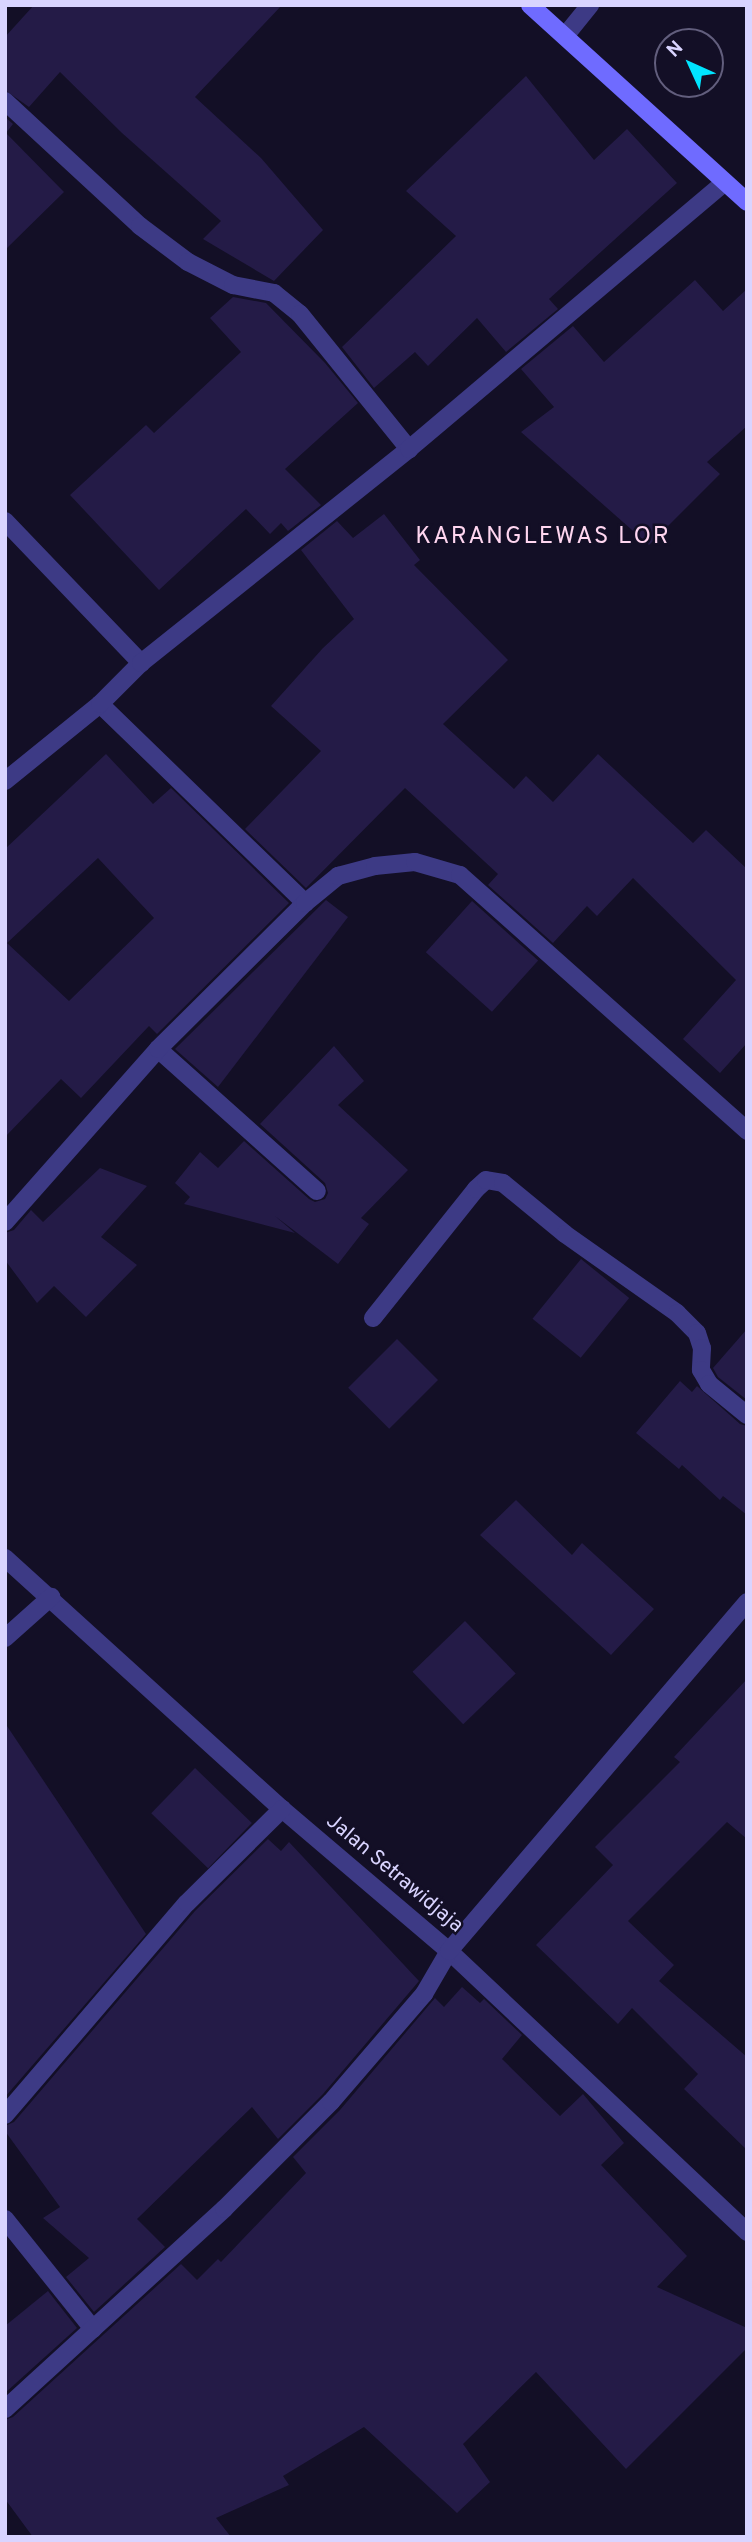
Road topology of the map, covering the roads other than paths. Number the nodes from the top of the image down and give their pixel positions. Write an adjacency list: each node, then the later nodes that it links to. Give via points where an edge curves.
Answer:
1 (530, 5): 3 (street)
2 (590, 5): 3 (street)
3 (565, 36): 5 (street)
4 (5, 101): 7 (street, via 140,226 188,262 233,285 274,293 300,314)
5 (724, 183): 6 (street); 7 (street)
6 (747, 202)
7 (409, 449): 9 (street)
8 (5, 521): 9 (street)
9 (141, 663): 10 (street)
10 (100, 704): 11 (street); 12 (street)
11 (5, 780)
12 (305, 903): 13 (street); 14 (street, via 338,876 375,866 415,862 460,875)
13 (158, 1049): 15 (street); 16 (street)
14 (747, 1131)
15 (317, 1191)
16 (5, 1222)
17 (373, 1318): 18 (street, via 476,1189 486,1180 503,1182 565,1234 677,1313 697,1334 701,1370 709,1384)
18 (747, 1415)
19 (5, 1558): 20 (street, Jalan Setrawidjaja)
20 (51, 1597): 22 (street); 23 (street, Jalan Setrawidjaja)
21 (747, 1602): 24 (street)
22 (5, 1638)
23 (282, 1809): 24 (street, Jalan Setrawidjaja); 25 (street, via 187,1903)
24 (450, 1951): 27 (street, Jalan Setrawidjaja); 28 (street, via 424,1994 331,2102 224,2209)
25 (5, 2115)
26 (5, 2219): 28 (street)
27 (744, 2224)
28 (93, 2329): 29 (street)
29 (5, 2409)

